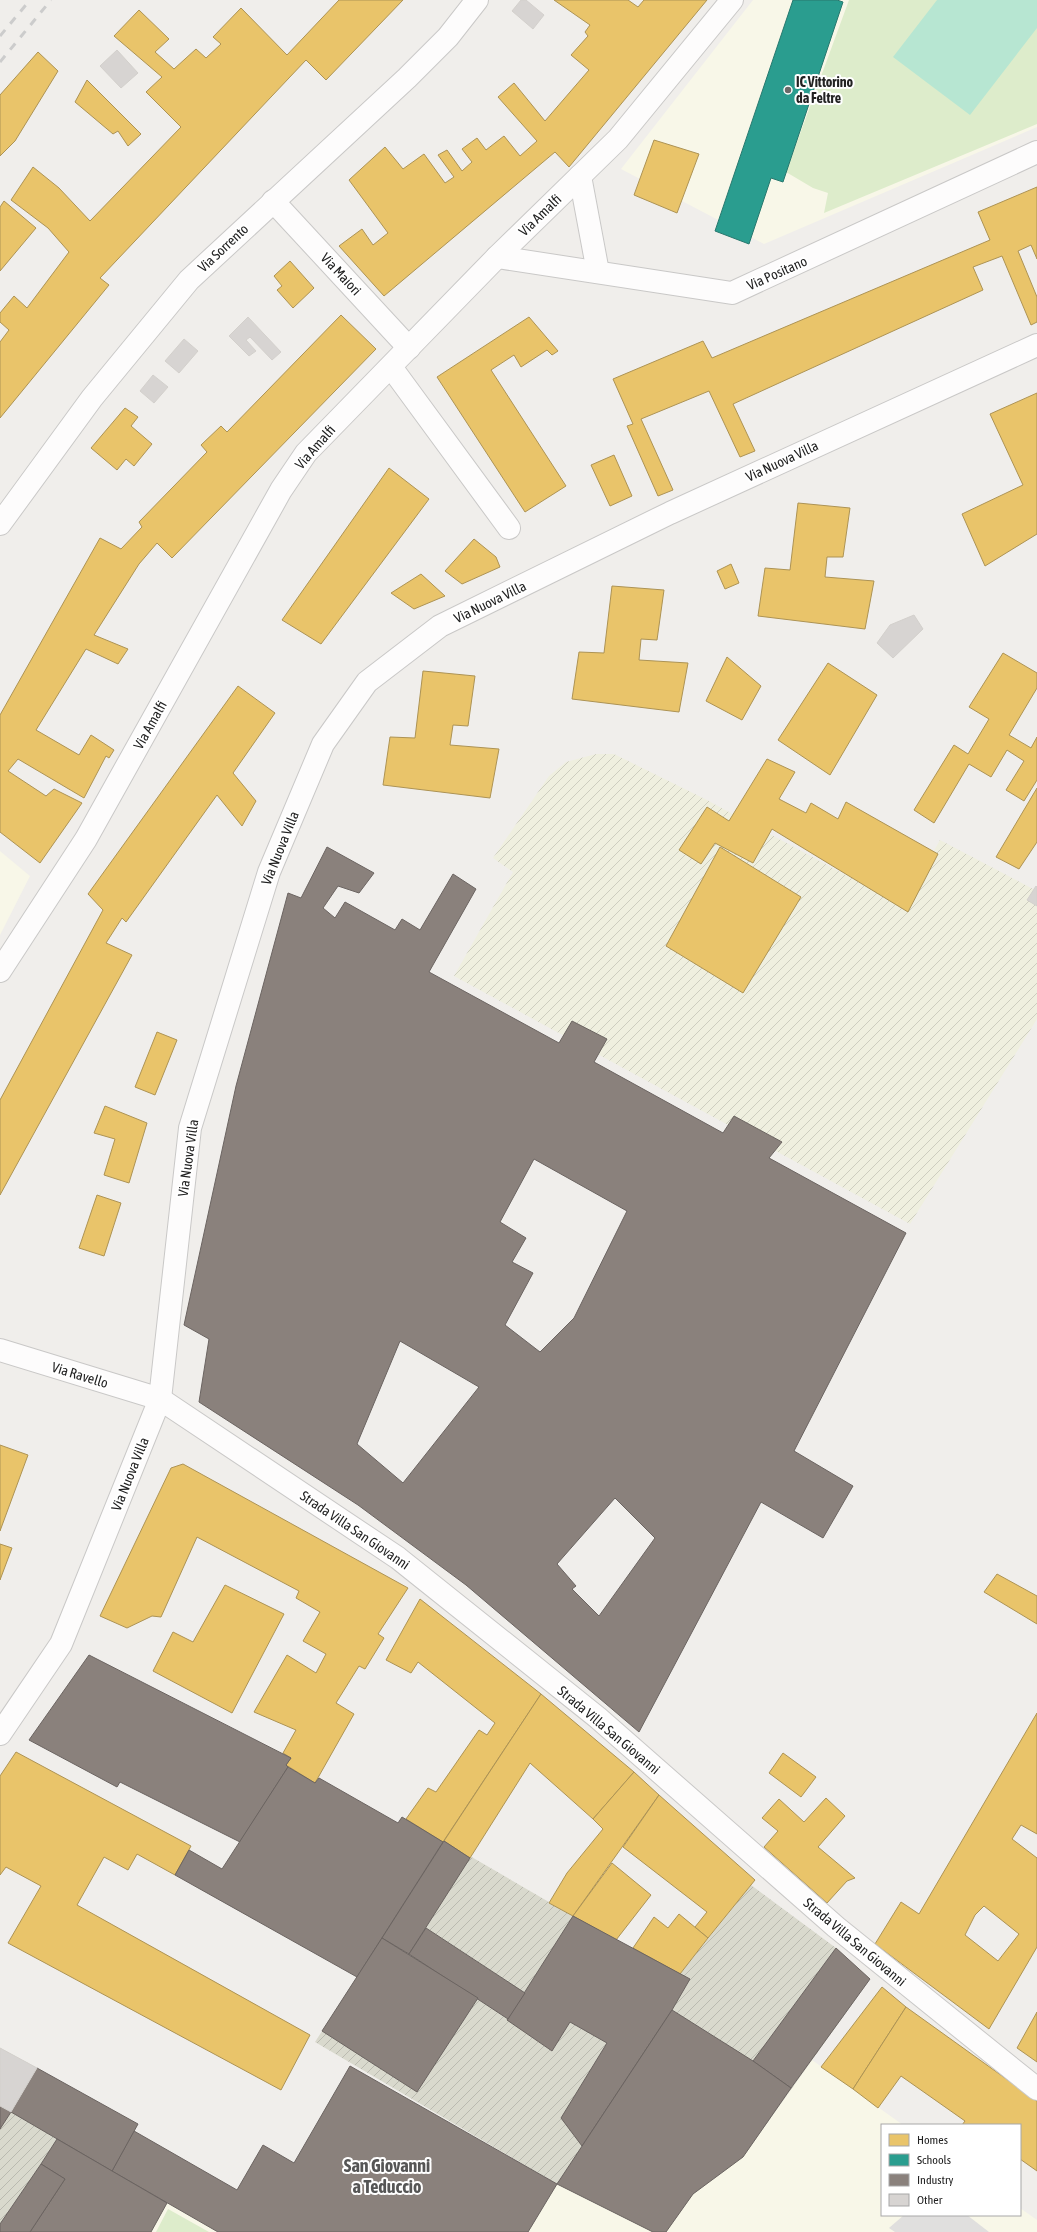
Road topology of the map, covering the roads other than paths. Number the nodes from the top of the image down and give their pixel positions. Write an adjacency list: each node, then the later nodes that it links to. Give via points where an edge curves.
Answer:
1 (477, 0): 5 (street, Via Sorrento, via 448,36 407,78)
2 (732, 0): 4 (street, Via Amalfi, via 618,139)
3 (1037, 152): 7 (street, Via Positano, via 732,293)
4 (580, 176): 6 (street, Via Amalfi); 7 (street)
5 (273, 201): 9 (street, Via Maiori); 11 (street, Via Sorrento, via 189,280 92,398)
6 (497, 257): 7 (street, Via Positano); 9 (street, Via Amalfi)
7 (598, 272)
8 (1037, 344): 15 (street, Via Nuova Villa, via 670,513 440,626 367,682 323,744 269,872 190,1128)
9 (409, 348): 10 (street, Via Amalfi)
10 (391, 367): 12 (street); 13 (street, Via Amalfi, via 306,452 281,490 86,839)
11 (0, 524)
12 (508, 528)
13 (0, 971)
14 (0, 1350): 15 (street, Via Ravello)
15 (160, 1399): 16 (street, Via Nuova Villa, via 61,1644); 17 (street, Strada Villa San Giovanni, via 398,1558 597,1718 836,1927)
16 (0, 1734)
17 (1037, 2089)

